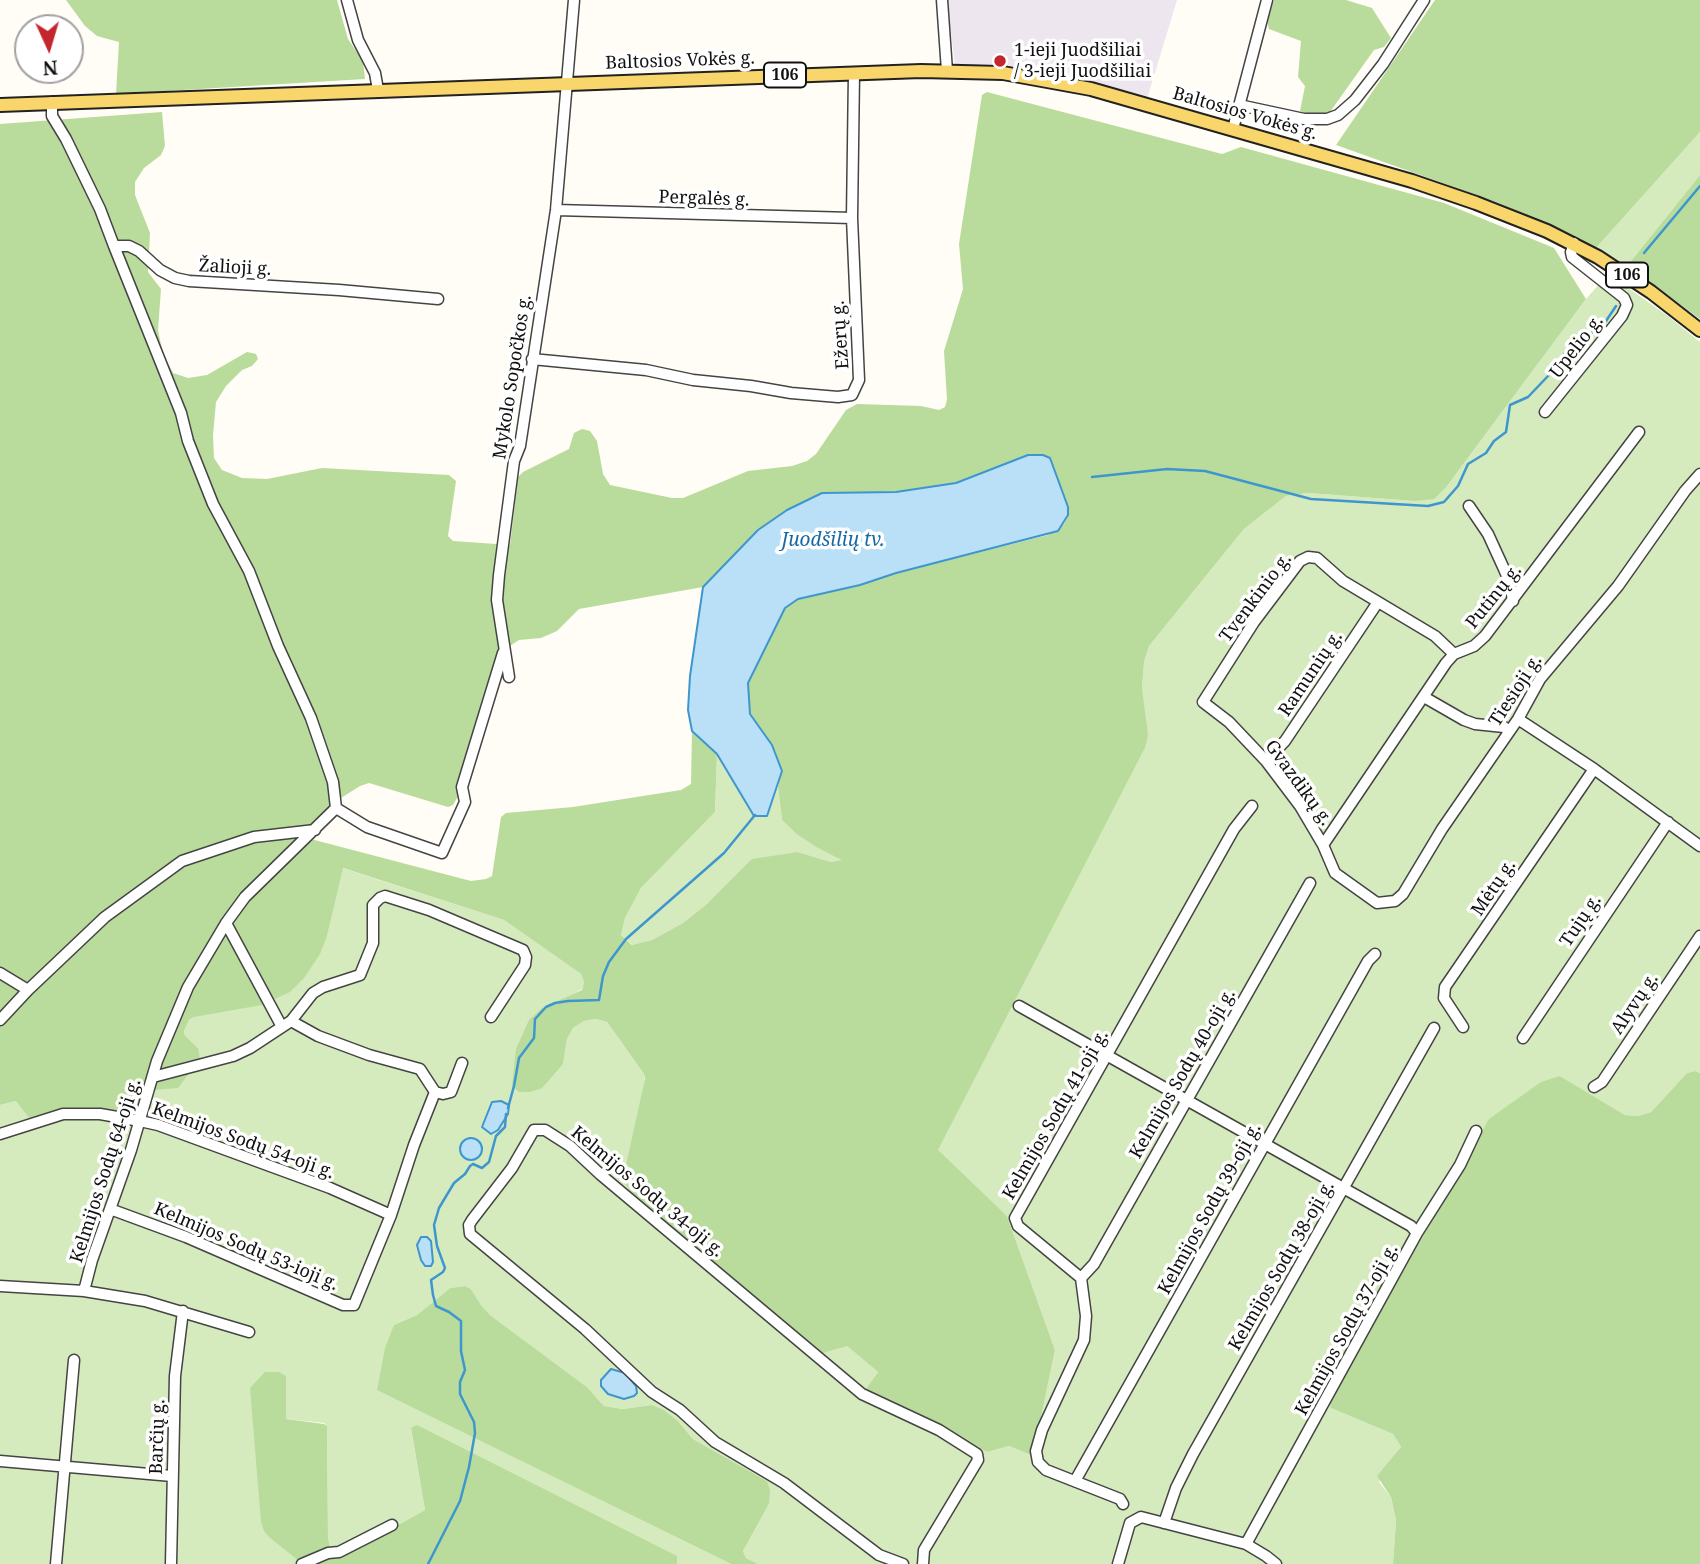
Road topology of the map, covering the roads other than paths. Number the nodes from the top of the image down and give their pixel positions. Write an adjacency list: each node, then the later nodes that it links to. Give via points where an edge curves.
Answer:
1 (347, 0): 9 (street)
2 (574, 0): 8 (street, Mykolo Sopočkos g.)
3 (942, 0): 6 (street)
4 (1267, 0): 12 (street)
5 (1424, 0): 12 (street, via 1383,64 1338,115 1304,119)
6 (947, 71): 7 (main road, Baltosios Vokės g. / 106); 13 (main road, Baltosios Vokės g. / 106, via 1043,78)
7 (854, 73): 8 (main road, Baltosios Vokės g. / 106); 15 (street, Ežerų g.)
8 (567, 82): 9 (main road, Baltosios Vokės g. / 106); 14 (street, Mykolo Sopočkos g.)
9 (378, 90): 10 (main road, Baltosios Vokės g. / 106)
10 (52, 102): 11 (main road, Baltosios Vokės g. / 106); 17 (street, via 52,116)
11 (0, 105)
12 (1239, 105): 13 (street)
13 (1233, 129): 16 (main road, Baltosios Vokės g. / 106, via 1412,181)
14 (556, 210): 15 (street, Pergalės g.); 20 (street, Mykolo Sopočkos g.)
15 (852, 218): 20 (street, Ežerų g., via 859,380 856,392 848,397)
16 (1573, 243): 19 (main road, 106, via 1642,285); 21 (street, Upelio g., via 1572,257 1627,305)
17 (114, 246): 18 (street, Žalioji g., via 129,246 160,270 189,281); 37 (street, via 213,504 249,571 311,718 333,782)
18 (438, 299)
19 (1700, 330)
20 (532, 359): 27 (street, Mykolo Sopočkos g., via 499,575 497,600)
21 (1545, 412)
22 (1639, 432): 25 (street, Putinų g.)
23 (1700, 474): 32 (street, Tiesioji g., via 1618,586 1540,679)
24 (1469, 506): 25 (street, via 1488,534)
25 (1513, 601): 28 (street, Putinų g., via 1474,646)
26 (1378, 602): 28 (street, Tvenkinio g., via 1434,636); 31 (street, Tvenkinio g., via 1317,558 1303,559 1254,622); 34 (street, Ramunių g., via 1285,741)
27 (505, 649): 29 (street, Mykolo Sopočkos g.); 37 (street, via 462,787 465,802 442,853 368,827)
28 (1454, 654): 30 (street, Putinų g.)
29 (509, 677)
30 (1424, 697): 33 (street, via 1464,720); 40 (street, Putinų g.)
31 (1203, 702): 34 (street, Gvazdikų g.)
32 (1518, 719): 33 (street, Tiesioji g.); 35 (street)
33 (1509, 731): 43 (street, Tiesioji g.)
34 (1266, 761): 40 (street, Gvazdikų g.)
35 (1594, 769): 38 (street); 53 (street, Mėtų g., via 1445,987 1444,998)
36 (1252, 806): 56 (street, Kelmijos Sodų 41-oji g., via 1234,829)
37 (336, 808): 39 (street, Kelmijos Sodų 64-oji g.)
38 (1668, 822): 41 (street); 55 (street, Tujų g.)
39 (316, 830): 44 (street, Kelmijos Sodų 64-oji g., via 245,897); 48 (street, via 254,837 181,861 105,917)
40 (1323, 845): 43 (street, Gvazdikų g., via 1335,873 1348,884 1377,903)
41 (1700, 846)
42 (1310, 883): 61 (street, Kelmijos Sodų 40-oji g.)
43 (1395, 901)
44 (226, 923): 52 (street); 58 (street, Kelmijos Sodų 64-oji g., via 188,987)
45 (1700, 936): 59 (street, Alyvų g., via 1602,1082)
46 (1375, 954): 65 (street, Kelmijos Sodų 39-oji g.)
47 (0, 973): 48 (street)
48 (28, 990): 51 (street)
49 (1019, 1006): 56 (street)
50 (491, 1017): 52 (street, via 525,965 523,950 429,910 385,897 373,905 373,943 360,975 313,993)
51 (0, 1020)
52 (286, 1024): 58 (street, via 233,1056); 60 (street, via 420,1069)
53 (1463, 1027)
54 (1434, 1028): 66 (street, Kelmijos Sodų 38-oji g.)
55 (1523, 1038)
56 (1107, 1056): 61 (street); 70 (street, Kelmijos Sodų 41-oji g., via 1015,1218 1018,1226)
57 (462, 1063): 60 (street, via 452,1092)
58 (153, 1077): 62 (street, Kelmijos Sodų 64-oji g.)
59 (1594, 1087)
60 (435, 1092): 68 (street, Kelmijos Sodų 53-ioji g.)
61 (1186, 1100): 65 (street); 70 (street, Kelmijos Sodų 40-oji g., via 1094,1264)
62 (140, 1121): 64 (street, Kelmijos Sodų 54-oji g., via 63,1114); 67 (street, Kelmijos Sodų 64-oji g.); 68 (street, Kelmijos Sodų 54-oji g., via 330,1188)
63 (1476, 1131): 69 (street, Kelmijos Sodų 37-oji g.)
64 (0, 1134)
65 (1264, 1145): 66 (street); 79 (street, Kelmijos Sodų 39-oji g.)
66 (1344, 1189): 69 (street); 81 (street, Kelmijos Sodų 38-oji g., via 1193,1454)
67 (110, 1209): 68 (street, Kelmijos Sodų 53-ioji g., via 349,1306 356,1302); 72 (street, Kelmijos Sodų 64-oji g.)
68 (391, 1215)
69 (1417, 1233): 83 (street, Kelmijos Sodų 37-oji g.)
70 (1081, 1279): 79 (street, via 1087,1324 1084,1340 1042,1430 1037,1451 1042,1467)
71 (0, 1286): 72 (street)
72 (84, 1291): 73 (street)
73 (183, 1311): 74 (street); 78 (street, Barčių g.)
74 (249, 1332)
75 (74, 1360): 77 (street)
76 (0, 1461): 77 (street)
77 (64, 1468): 78 (street); 84 (street)
78 (172, 1476): 85 (street, Barčių g.)
79 (1075, 1481): 80 (street)
80 (1123, 1504)
81 (1164, 1523): 83 (street); 89 (street, via 1135,1519)
82 (392, 1525): 86 (street, via 339,1552)
83 (1246, 1544): 90 (street)
84 (56, 1564)
85 (170, 1564)
86 (302, 1564)
87 (903, 1564): 88 (street, Kelmijos Sodų 34-oji g., via 878,1555 784,1483 715,1442 470,1234 472,1220 534,1130 545,1130 570,1146 862,1394 978,1454 924,1550)
88 (923, 1564)
89 (1118, 1564)
90 (1276, 1564)

